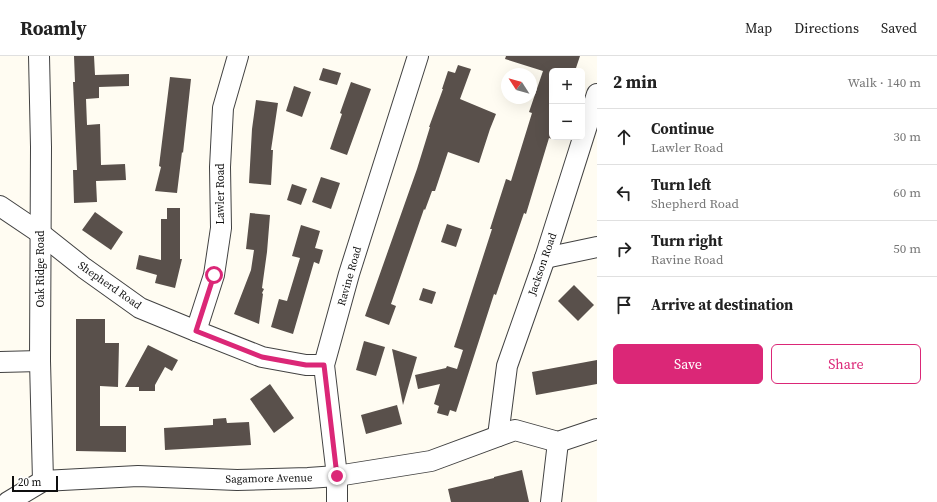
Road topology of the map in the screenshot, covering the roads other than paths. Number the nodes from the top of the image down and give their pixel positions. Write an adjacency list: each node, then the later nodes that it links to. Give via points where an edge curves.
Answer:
1 (39, 56): 6 (street, Oak Ridge Road)
2 (238, 56): 9 (street, Lawler Road, via 223,108 220,167 221,228 214,275)
3 (418, 56): 12 (street, Ravine Road, via 351,267)
4 (597, 94): 8 (street, Jackson Road)
5 (0, 206): 6 (street, Shepherd Road)
6 (40, 233): 9 (street, Shepherd Road, via 140,308); 10 (street, Oak Ridge Road)
7 (597, 247): 8 (street)
8 (545, 258): 14 (street, Jackson Road, via 507,366)
9 (196, 331): 12 (street, Shepherd Road, via 262,357 306,365)
10 (40, 361): 11 (street); 17 (street, Oak Ridge Road)
11 (0, 362)
12 (324, 365): 16 (street, Ravine Road)
13 (597, 429): 15 (street)
14 (498, 436): 15 (street, Sagamore Avenue, via 515,430); 16 (street, Sagamore Avenue, via 431,461)
15 (558, 442): 20 (street)
16 (337, 476): 17 (street, Sagamore Avenue, via 237,480 138,476); 19 (street, Ravine Road)
17 (43, 481): 18 (street, Sagamore Avenue)
18 (8, 502)
19 (337, 502)
20 (551, 502)

